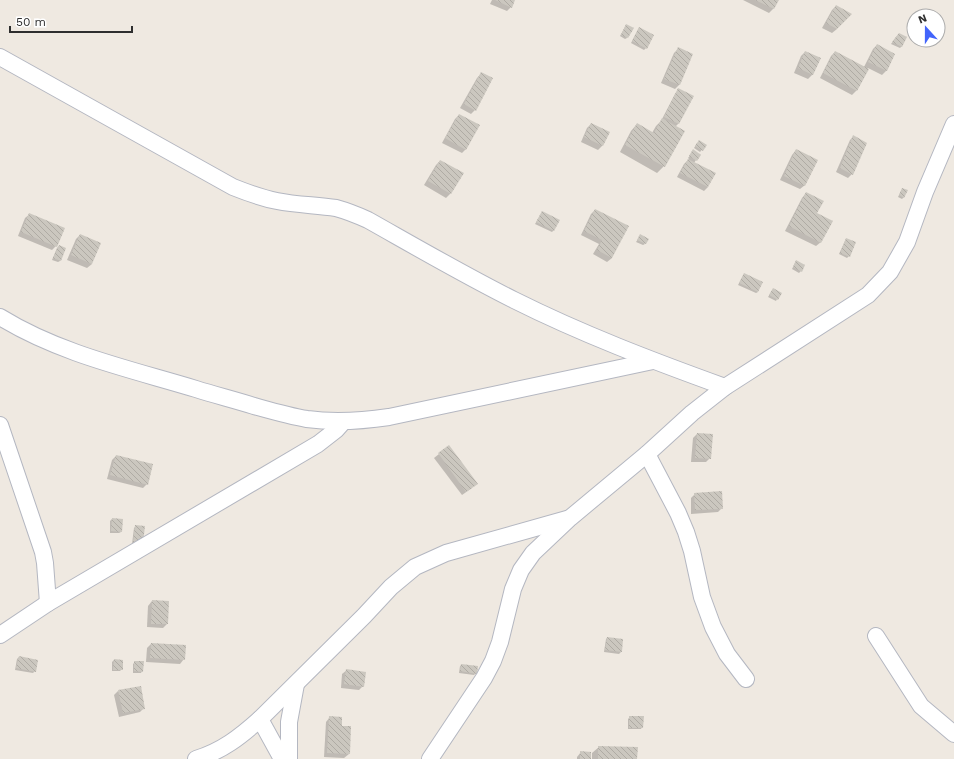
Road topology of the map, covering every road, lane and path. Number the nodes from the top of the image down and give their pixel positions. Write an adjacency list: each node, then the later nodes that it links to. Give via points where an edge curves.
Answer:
1 (0, 57): 4 (street, via 233,187 268,199 335,208 356,214 515,301)
2 (954, 124): 5 (street, via 907,242 890,272 868,294)
3 (0, 317): 6 (street, via 47,341 90,358 290,416)
4 (653, 361): 5 (street); 6 (street, via 389,417)
5 (725, 387): 8 (street)
6 (344, 421): 10 (street, via 318,444)
7 (0, 425): 10 (street, via 43,552)
8 (647, 454): 9 (street); 13 (street, via 686,532 702,597 713,627 727,654)
9 (570, 518): 14 (street, via 446,553 415,567 391,587); 20 (street, via 533,553 521,570 513,589 493,661)
10 (48, 603): 11 (street)
11 (0, 635)
12 (876, 636): 16 (street, via 921,706)
13 (746, 679)
14 (296, 684): 15 (street); 19 (street, via 289,722)
15 (260, 719): 17 (street, via 226,746); 18 (street)
16 (954, 734)
17 (196, 759)
18 (282, 759)
19 (289, 759)
20 (430, 759)

